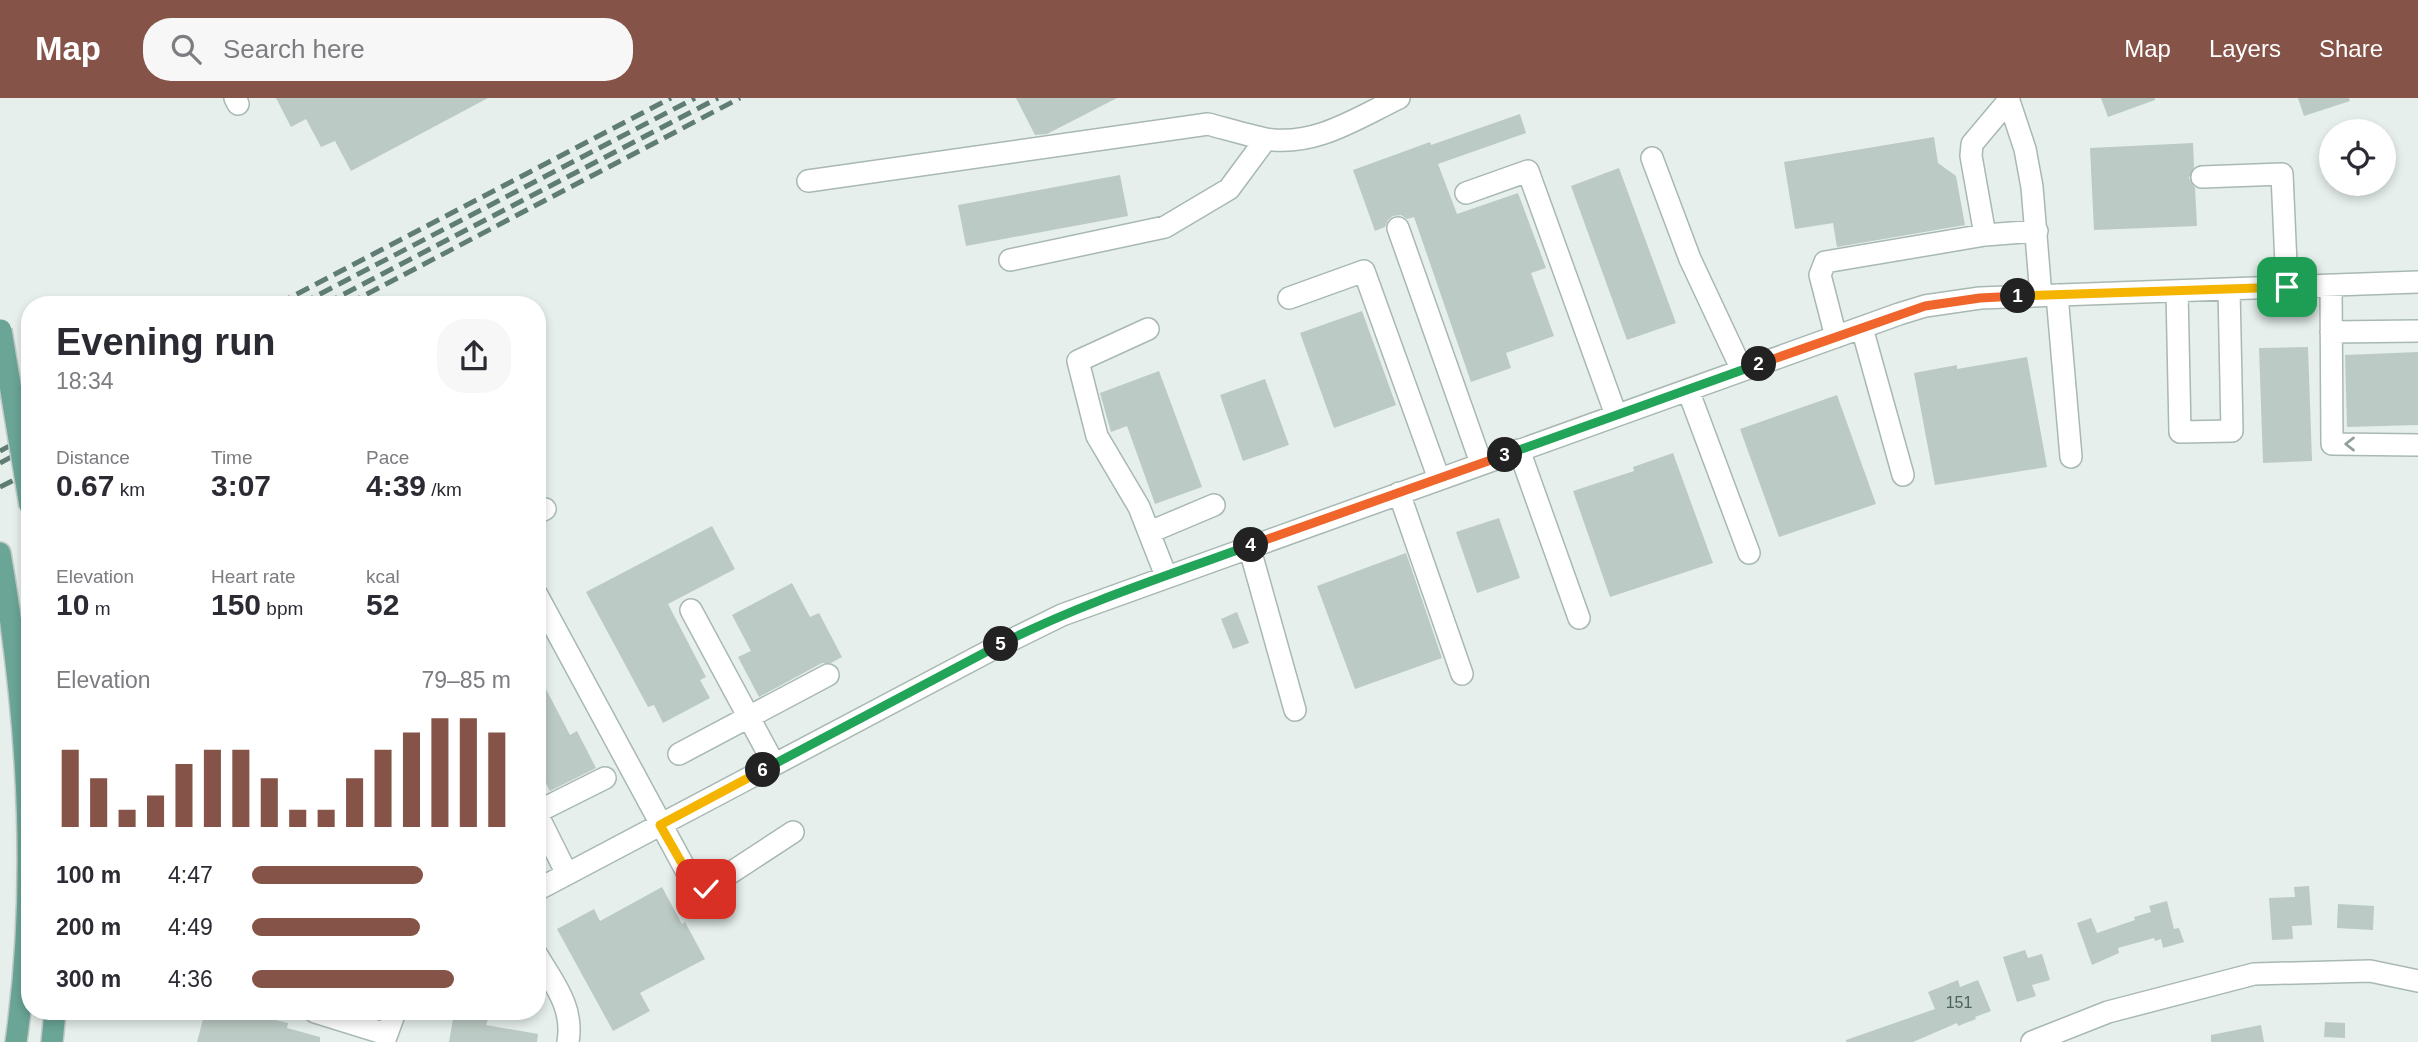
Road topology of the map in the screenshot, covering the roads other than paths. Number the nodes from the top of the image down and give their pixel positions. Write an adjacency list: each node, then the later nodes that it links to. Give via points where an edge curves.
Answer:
1 (1399, 98): 3 (street, via 1324,134)
2 (2009, 99): 9 (street, via 2025,149); 10 (street, via 1972,144)
3 (1266, 139): 6 (street, via 1208,124); 11 (street, via 1229,189 1165,227)
4 (1652, 158): 25 (street, via 1689,259)
5 (2202, 177): 14 (street, via 2282,174)
6 (808, 181)
7 (1466, 193): 27 (street, via 1528,171)
8 (1398, 228): 32 (street)
9 (2037, 231): 10 (street); 17 (street)
10 (1985, 236): 24 (street, via 1825,261 1821,275)
11 (1010, 260)
12 (2418, 282): 13 (street)
13 (2331, 285): 14 (street); 23 (street)
14 (2287, 287): 15 (street)
15 (2229, 289): 16 (street); 16 (street, via 2232,431 2180,432)
16 (2177, 290): 17 (street)
17 (2049, 295): 19 (street, via 1954,300); 31 (street)
18 (1289, 298): 34 (street, via 1364,271)
19 (1862, 328): 24 (street); 33 (street)
20 (0, 329): 30 (main road, bridge)
21 (1148, 329): 37 (street, via 1078,361 1097,436)
22 (2418, 331): 23 (street)
23 (2331, 332): 28 (street, one-way to 23, via 2332,444)
24 (1836, 337): 25 (street)
25 (1742, 370): 26 (street)
26 (1688, 390): 27 (street); 40 (street)
27 (1616, 415): 29 (street)
28 (2418, 445)
29 (1519, 450): 32 (street); 44 (street)
30 (21, 453)
31 (2071, 457)
32 (1481, 463): 34 (street)
33 (1903, 475)
34 (1439, 478): 35 (street)
35 (1399, 493): 38 (street); 45 (street)
36 (1214, 505): 37 (street)
37 (1150, 532): 41 (street)
38 (1249, 546): 41 (street); 48 (street)
39 (0, 553): 47 (main road)
40 (1749, 553)
41 (1166, 576): 51 (street, via 1029,630)
42 (691, 610): 49 (street)
43 (546, 612): 54 (street)
44 (1579, 618)
45 (1462, 674)
46 (828, 676): 49 (street)
47 (21, 699)
48 (1295, 710)
49 (749, 717): 50 (street); 51 (street)
50 (679, 754)
51 (774, 764): 54 (street)
52 (606, 778): 53 (street)
53 (546, 808)
54 (660, 825): 56 (street, via 688,874 706,889); 57 (street)
55 (546, 831): 57 (street)
56 (793, 832)
57 (567, 874): 58 (street)
58 (546, 885)
59 (546, 970): 68 (street, via 568,1008)
60 (2418, 981): 69 (street, via 2370,971 2254,974 2108,1012)
61 (21, 990): 66 (main road)
62 (54, 1020): 67 (main road)
63 (337, 1020): 65 (street)
64 (392, 1020): 65 (street)
65 (385, 1038)
66 (16, 1042)
67 (52, 1042)
68 (568, 1042)
69 (2032, 1042)

